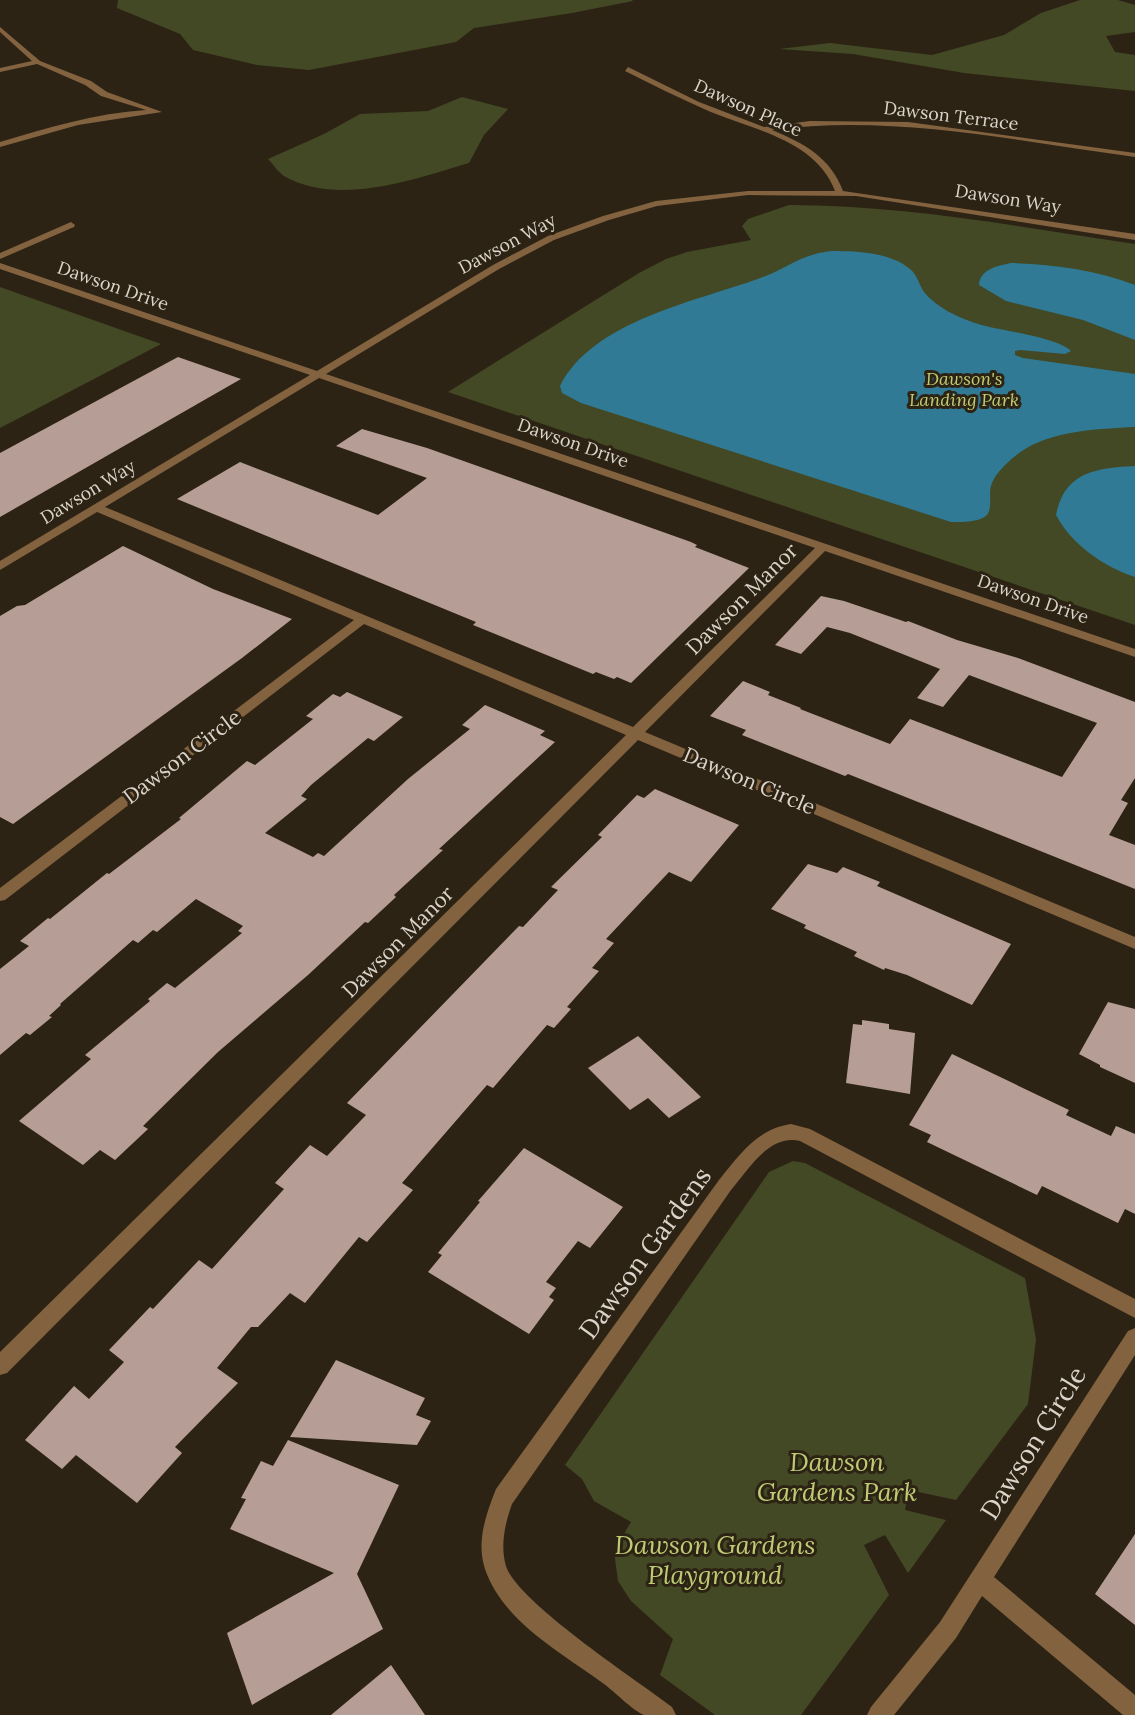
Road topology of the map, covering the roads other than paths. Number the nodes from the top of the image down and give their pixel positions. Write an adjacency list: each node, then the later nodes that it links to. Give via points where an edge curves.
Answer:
1 (0, 28): 2 (street)
2 (28, 55): 3 (street); 4 (street)
3 (0, 61)
4 (38, 62): 6 (street); 8 (street, via 104,94 158,112 92,119)
5 (627, 69): 7 (street, Dawson Place, via 719,113)
6 (0, 70)
7 (764, 129): 9 (street, Dawson Terrace, via 810,123 908,124); 10 (street, Dawson Place, via 818,158 837,181)
8 (0, 145)
9 (1135, 155)
10 (839, 192): 12 (street, Dawson Way); 15 (street, Dawson Way, via 704,198 656,204 606,218 551,238 496,267)
11 (71, 225): 13 (street)
12 (1135, 237)
13 (0, 256)
14 (0, 266): 15 (street, Dawson Drive)
15 (319, 376): 16 (street, Dawson Way); 17 (street, Dawson Drive)
16 (97, 508): 18 (street, Dawson Way); 19 (street, Dawson Circle)
17 (824, 546): 20 (street, Dawson Drive); 21 (street, Dawson Manor)
18 (0, 566)
19 (363, 618): 21 (street, Dawson Circle); 22 (street, Dawson Circle)
20 (1135, 653)
21 (638, 733): 23 (street, Dawson Circle); 26 (street, Dawson Manor)
22 (0, 896)
23 (1135, 944)
24 (1135, 1309): 29 (street, Dawson Gardens, via 804,1134 786,1130 770,1137 726,1185 504,1497 493,1533 493,1557 512,1594 535,1618)
25 (1135, 1337): 27 (street, Dawson Circle)
26 (0, 1366)
27 (979, 1579): 28 (street); 30 (street, Dawson Circle, via 948,1630)
28 (1135, 1710)
29 (664, 1715)
30 (879, 1715)

